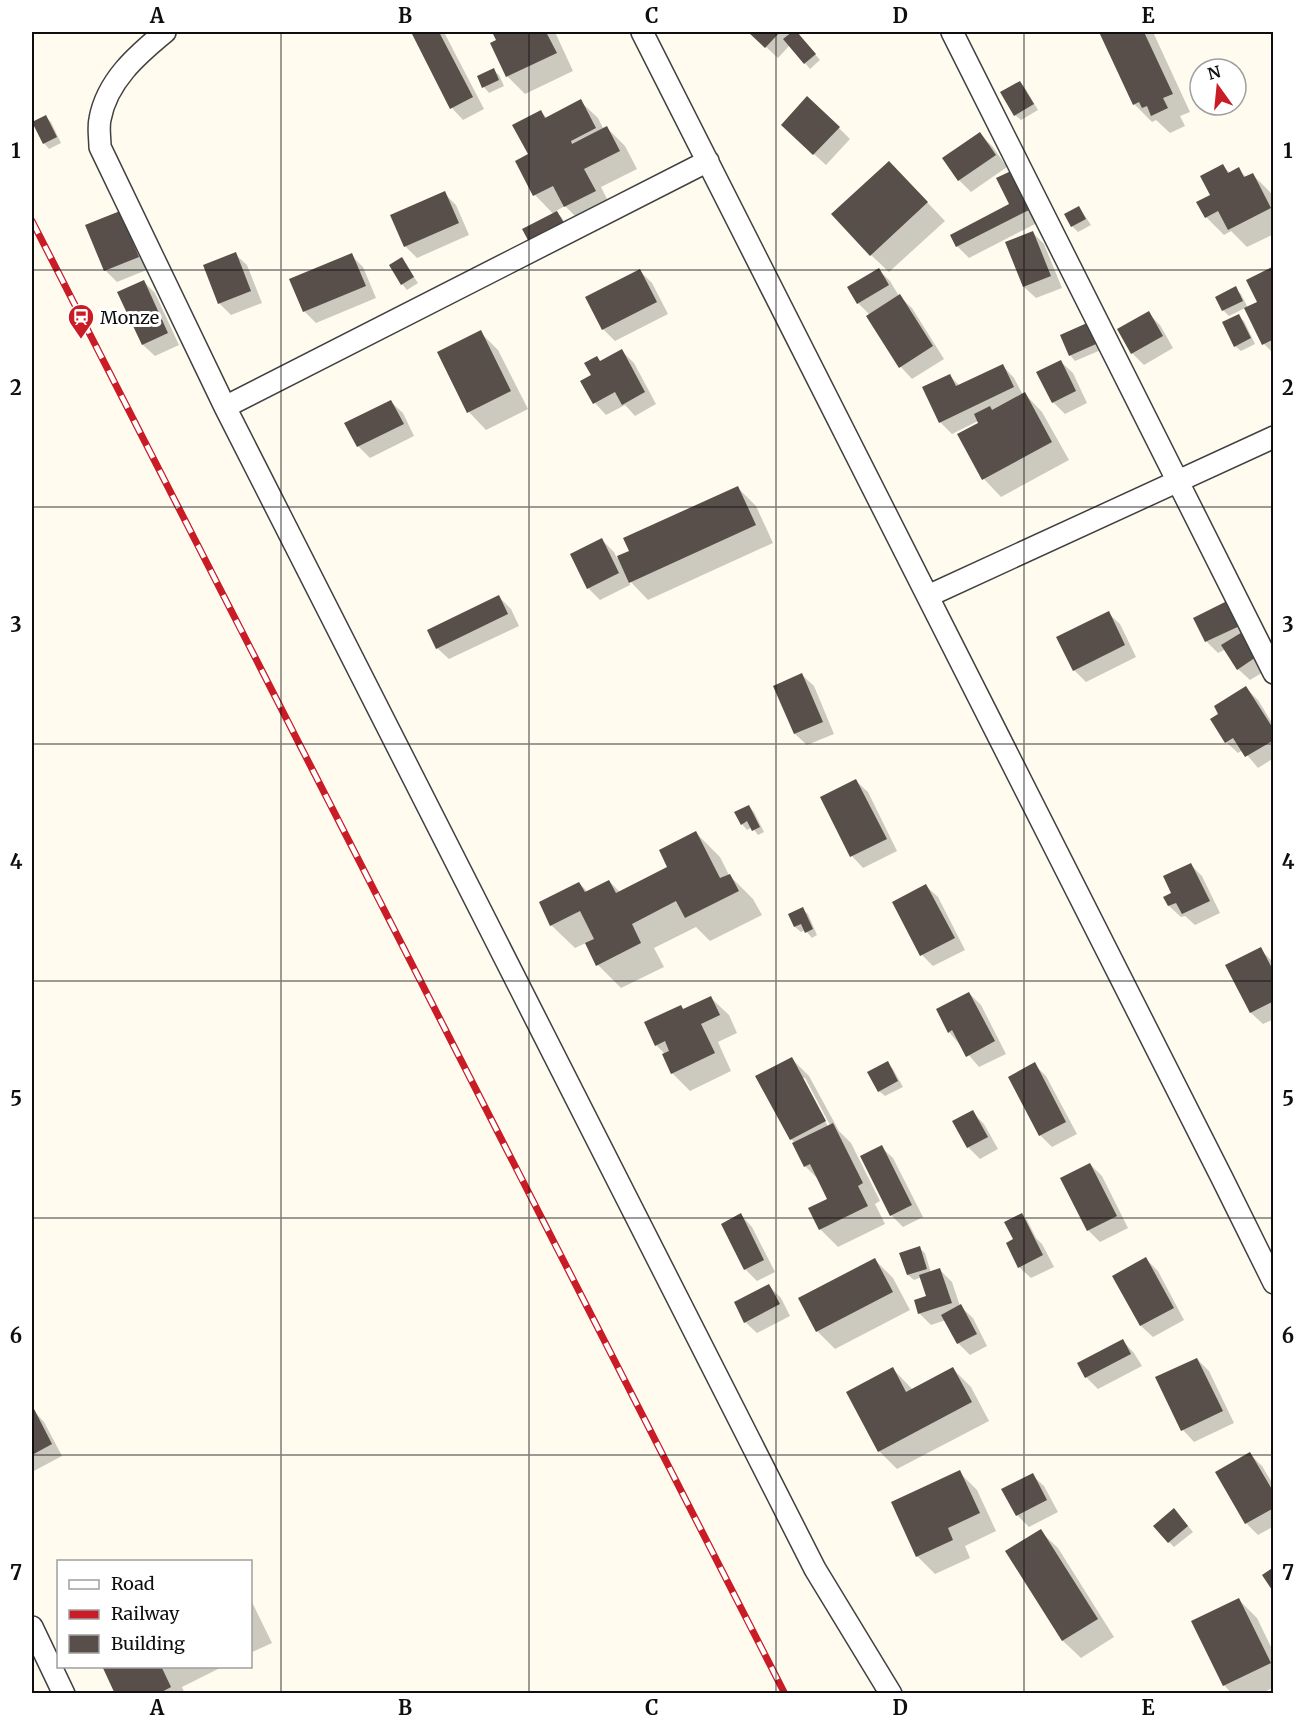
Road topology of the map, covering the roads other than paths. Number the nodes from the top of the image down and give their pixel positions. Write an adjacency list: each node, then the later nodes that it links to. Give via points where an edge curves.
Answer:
1 (165, 32): 5 (street, via 111,86 99,120 100,147)
2 (642, 32): 4 (street)
3 (952, 32): 7 (street)
4 (708, 161): 5 (street); 8 (street)
5 (225, 407): 13 (street, via 815,1569)
6 (1274, 437): 7 (street)
7 (1177, 483): 8 (street); 9 (street)
8 (928, 596): 10 (street)
9 (1274, 673)
10 (1274, 1283)
11 (32, 1627): 12 (street)
12 (64, 1694)
13 (891, 1694)

